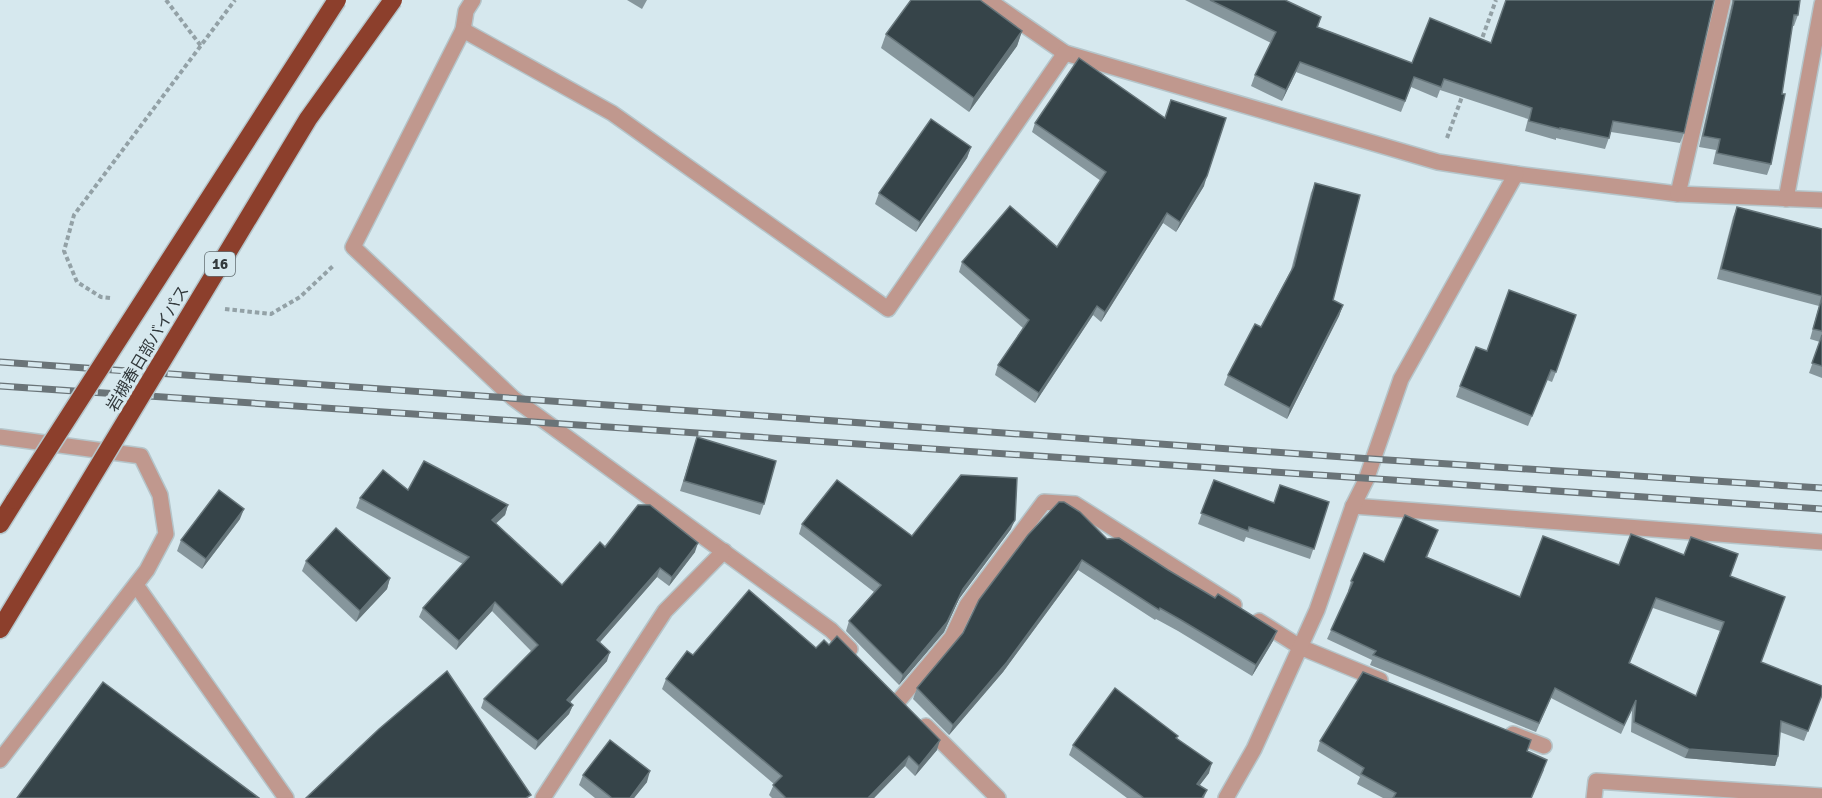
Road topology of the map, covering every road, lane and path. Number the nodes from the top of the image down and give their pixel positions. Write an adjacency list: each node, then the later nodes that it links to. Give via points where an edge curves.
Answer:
1 (166, 0): 10 (path)
2 (337, 0): 21 (highway, 岩槻春日部バイパス, bridge)
3 (393, 0): 25 (highway, 岩槻春日部バイパス / 16, bridge, via 308,118)
4 (473, 0): 9 (street, via 466,11)
5 (988, 0): 11 (street)
6 (1496, 0): 12 (path)
7 (1722, 0): 16 (street)
8 (1822, 4): 17 (street)
9 (463, 30): 11 (street, via 612,113 888,309); 23 (street, via 353,248 513,398)
10 (201, 46)
11 (1065, 53): 14 (street)
12 (1477, 54)
13 (1465, 86): 14 (path)
14 (1438, 162): 15 (street)
15 (1516, 174): 16 (street); 20 (street, via 1401,379)
16 (1678, 194): 17 (street)
17 (1786, 199): 18 (street)
18 (1822, 200)
19 (0, 437): 24 (street, via 141,456 160,495 166,534)
20 (1353, 506): 22 (street); 26 (street, via 1317,610)
21 (0, 524)
22 (1822, 542)
23 (724, 551): 27 (street, via 831,630); 34 (street, via 665,611)
24 (136, 585): 31 (street); 33 (street)
25 (0, 629)
26 (1299, 647): 28 (street); 35 (street, via 1075,504 1044,502 967,604 951,637 904,703); 36 (street, via 1254,748)
27 (862, 661)
28 (1400, 688)
29 (1500, 728): 30 (street)
30 (1544, 746)
31 (0, 760)
32 (1822, 796): 37 (street, via 1596,781)
33 (286, 798)
34 (543, 798)
35 (998, 798)
36 (1226, 798)
37 (1594, 798)

